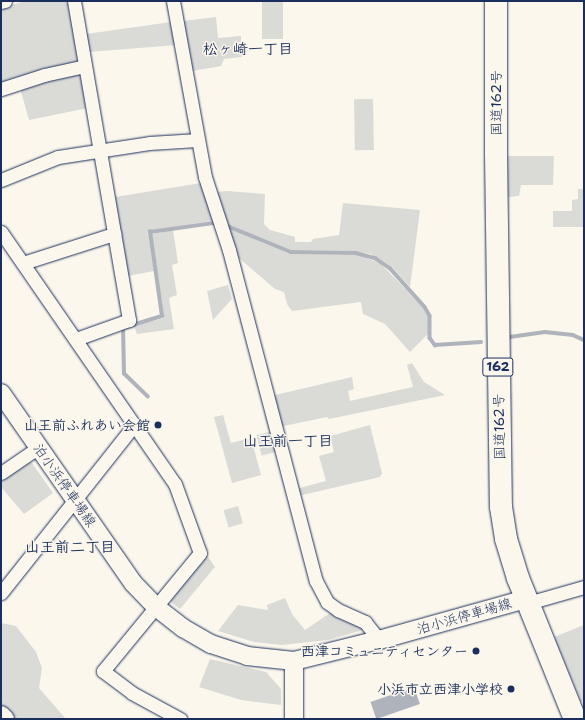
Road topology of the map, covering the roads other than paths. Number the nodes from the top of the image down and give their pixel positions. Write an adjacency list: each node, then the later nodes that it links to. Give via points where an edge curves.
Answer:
1 (5, 1): 5 (street)
2 (74, 1): 6 (street)
3 (173, 1): 8 (street)
4 (496, 1): 22 (highway, 国道162号 / 162, via 502,507 512,561)
5 (1, 2)
6 (85, 66): 7 (street, via 44,75); 9 (street)
7 (1, 89)
8 (198, 140): 9 (street); 24 (street, via 205,177 229,250 316,581 327,602 365,622)
9 (100, 149): 10 (street, via 58,157); 12 (street)
10 (1, 180)
11 (1, 232): 13 (street)
12 (114, 234): 13 (street); 14 (street, via 129,320)
13 (23, 263): 14 (street)
14 (76, 339): 16 (street)
15 (1, 393): 17 (main road, 泊小浜停車場線)
16 (134, 425): 19 (street); 23 (street, via 175,484 200,553)
17 (39, 448): 18 (street); 19 (main road, 泊小浜停車場線)
18 (1, 473)
19 (76, 498): 21 (street); 23 (main road, 泊小浜停車場線, via 133,582)
20 (584, 587): 22 (street)
21 (1, 594)
22 (527, 601): 24 (main road, 泊小浜停車場線); 30 (highway, 国道162号 / 162)
23 (156, 607): 25 (main road, 泊小浜停車場線, via 183,628 211,644 246,656); 28 (street, via 103,671 132,693)
24 (379, 640): 25 (main road, 泊小浜停車場線)
25 (294, 661): 29 (main road)
26 (1, 715): 27 (main road)
27 (5, 719)
28 (180, 719)
29 (294, 719)
30 (575, 719)

